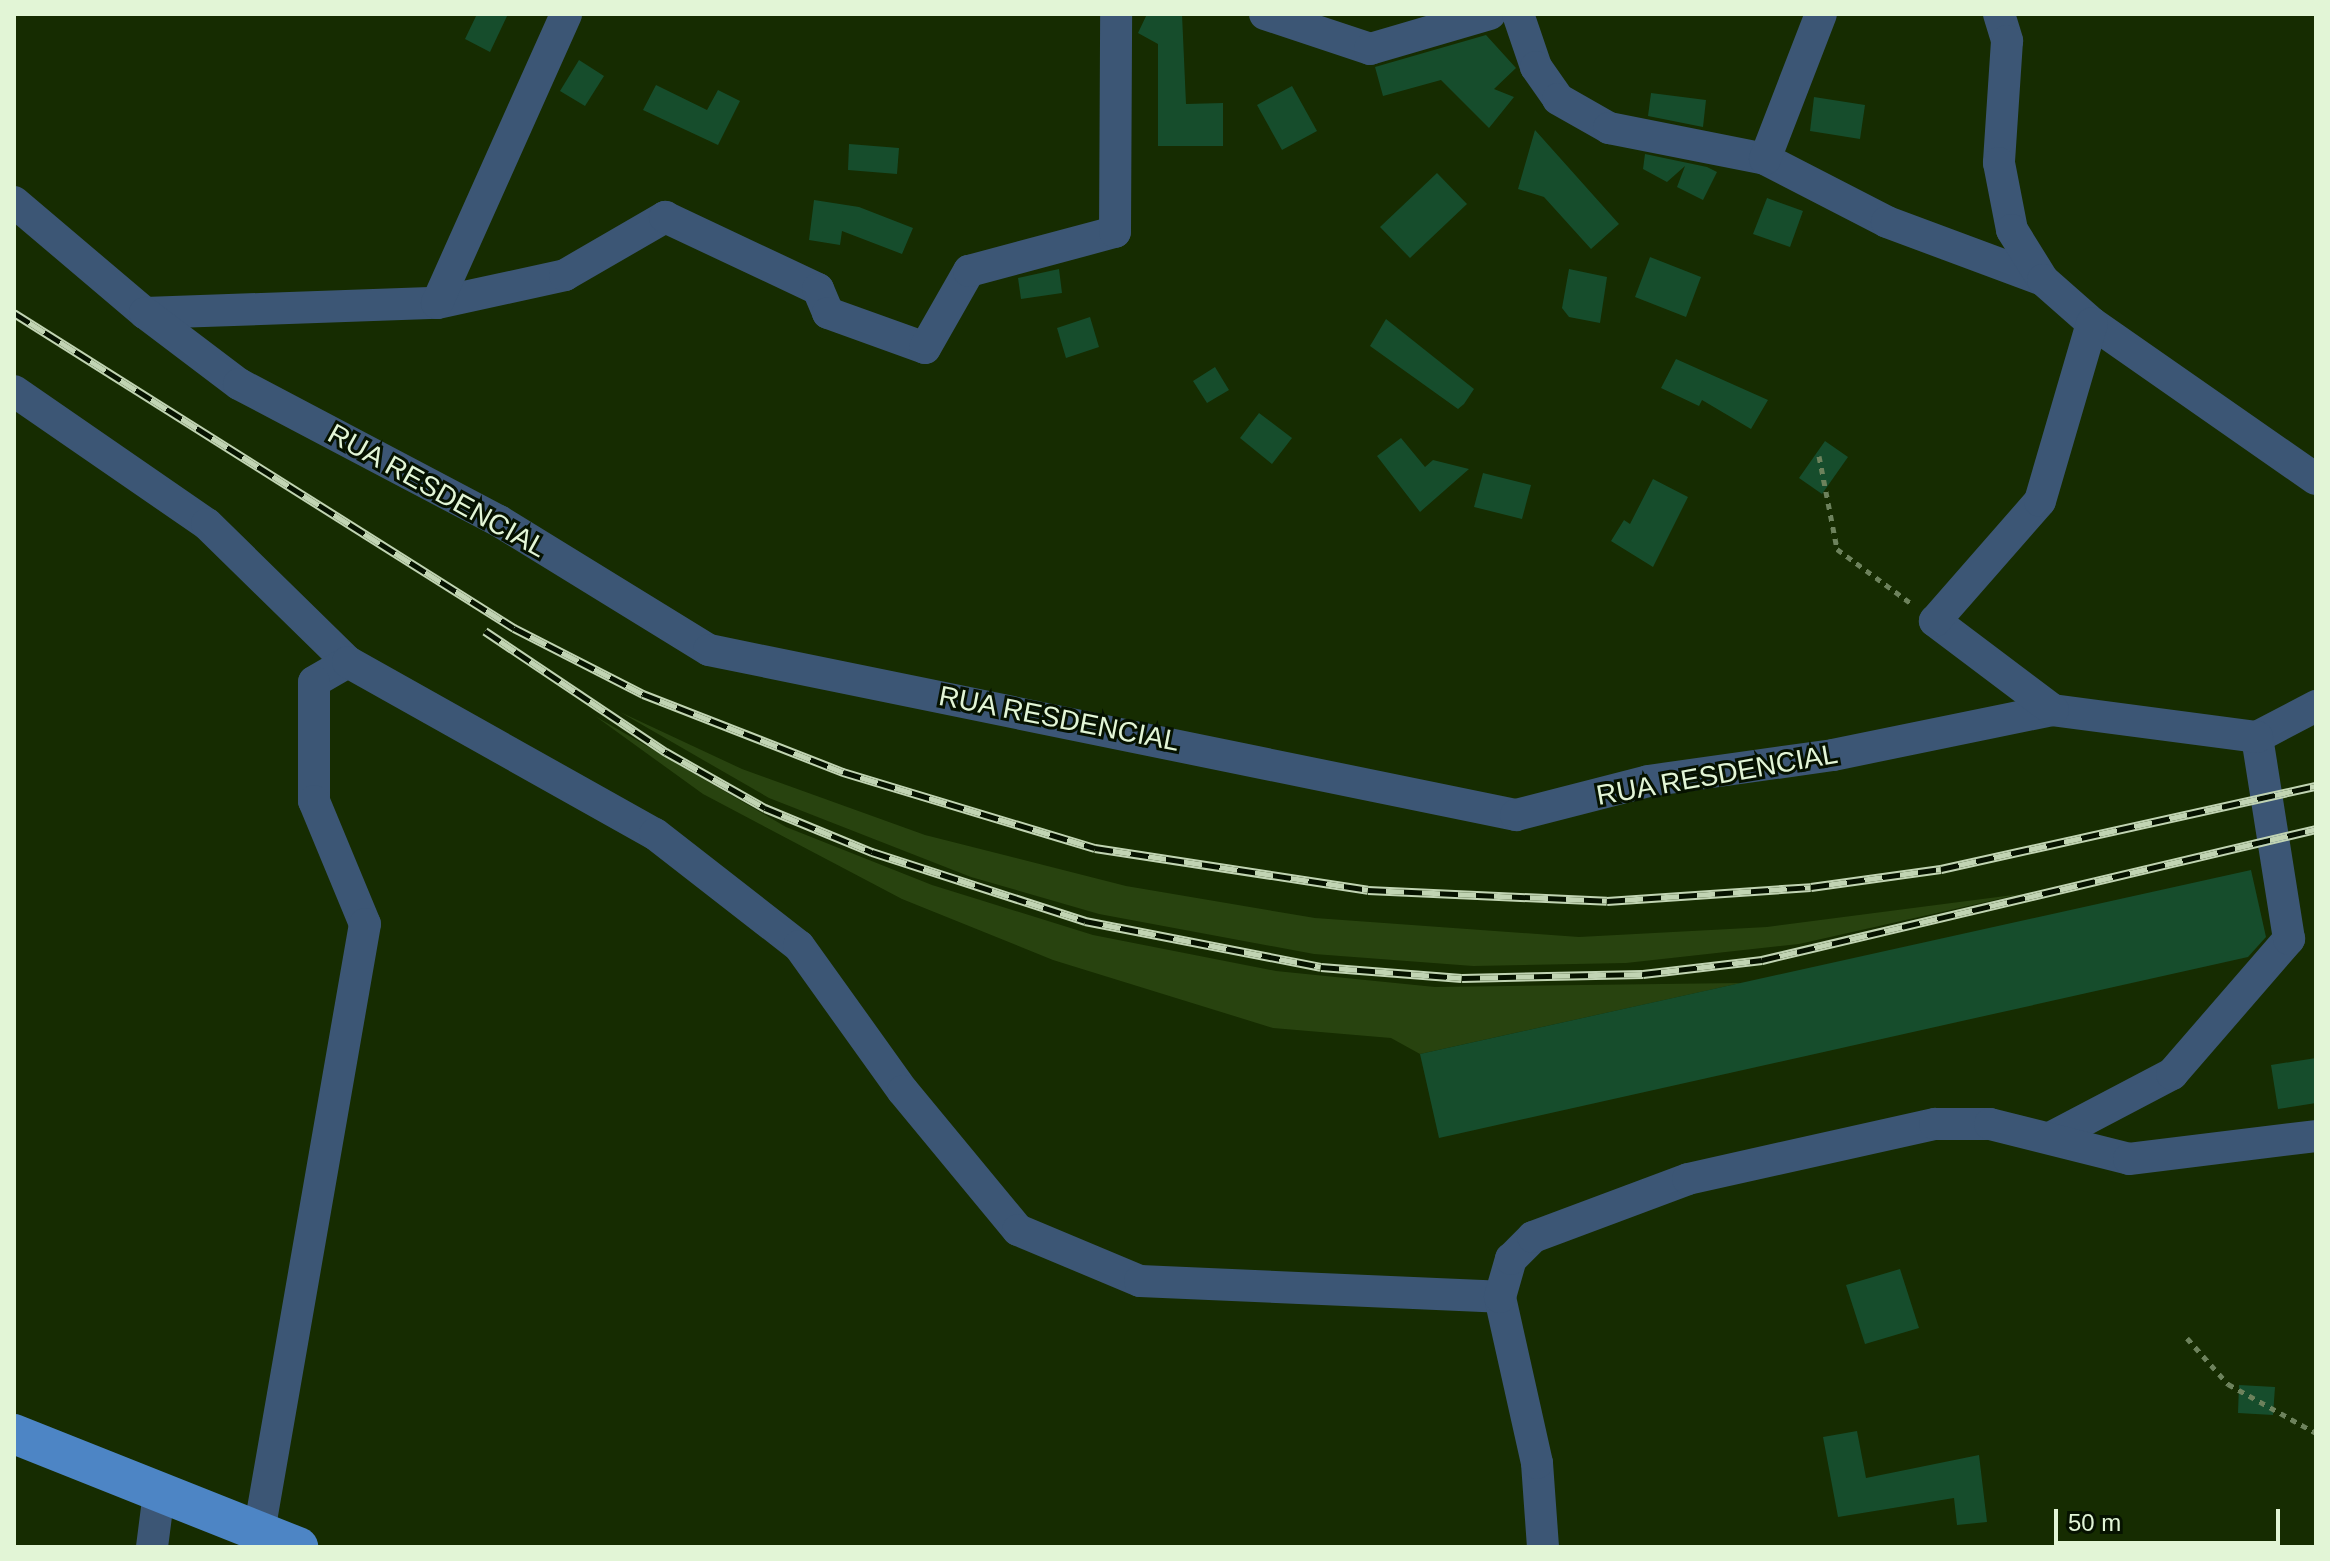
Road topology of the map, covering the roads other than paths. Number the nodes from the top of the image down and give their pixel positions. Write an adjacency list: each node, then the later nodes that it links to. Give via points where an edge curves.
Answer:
1 (566, 14): 11 (street)
2 (1116, 14): 11 (street, via 1115,232 969,271 925,348 828,313 818,289 665,217 565,275)
3 (1265, 14): 4 (street, via 1370,49)
4 (1490, 14)
5 (1518, 14): 8 (street, via 1536,67 1558,99 1609,128)
6 (1821, 14): 8 (street)
7 (1999, 14): 10 (street, via 2007,41 1999,163 2012,230)
8 (1765, 159): 10 (street, via 1887,222)
9 (14, 202): 12 (street, RUA RESDENCIAL)
10 (2043, 280): 13 (street)
11 (437, 303): 12 (street)
12 (145, 313): 18 (street, RUA RESDENCIAL, via 239,384 499,521 709,650 1516,815 1648,781 1833,755)
13 (2092, 323): 15 (street); 18 (street, via 2040,501 1935,621)
14 (14, 391): 16 (street, via 207,524)
15 (2316, 479)
16 (348, 662): 22 (street, via 655,834 799,946 903,1091 1018,1230 1140,1281); 25 (street, via 314,682 314,801 365,924)
17 (2316, 706): 19 (street)
18 (2053, 710): 19 (street)
19 (2257, 737): 21 (street, via 2289,939 2172,1074)
20 (2316, 1136): 21 (street, via 2129,1159)
21 (2052, 1137): 22 (street, via 1990,1124 1935,1124 1688,1179 1533,1237 1511,1259)
22 (1500, 1297): 28 (street, via 1537,1463)
23 (14, 1434): 24 (main road)
24 (159, 1492): 25 (main road); 26 (street)
25 (259, 1532): 27 (main road)
26 (152, 1547)
27 (298, 1547)
28 (1543, 1547)

